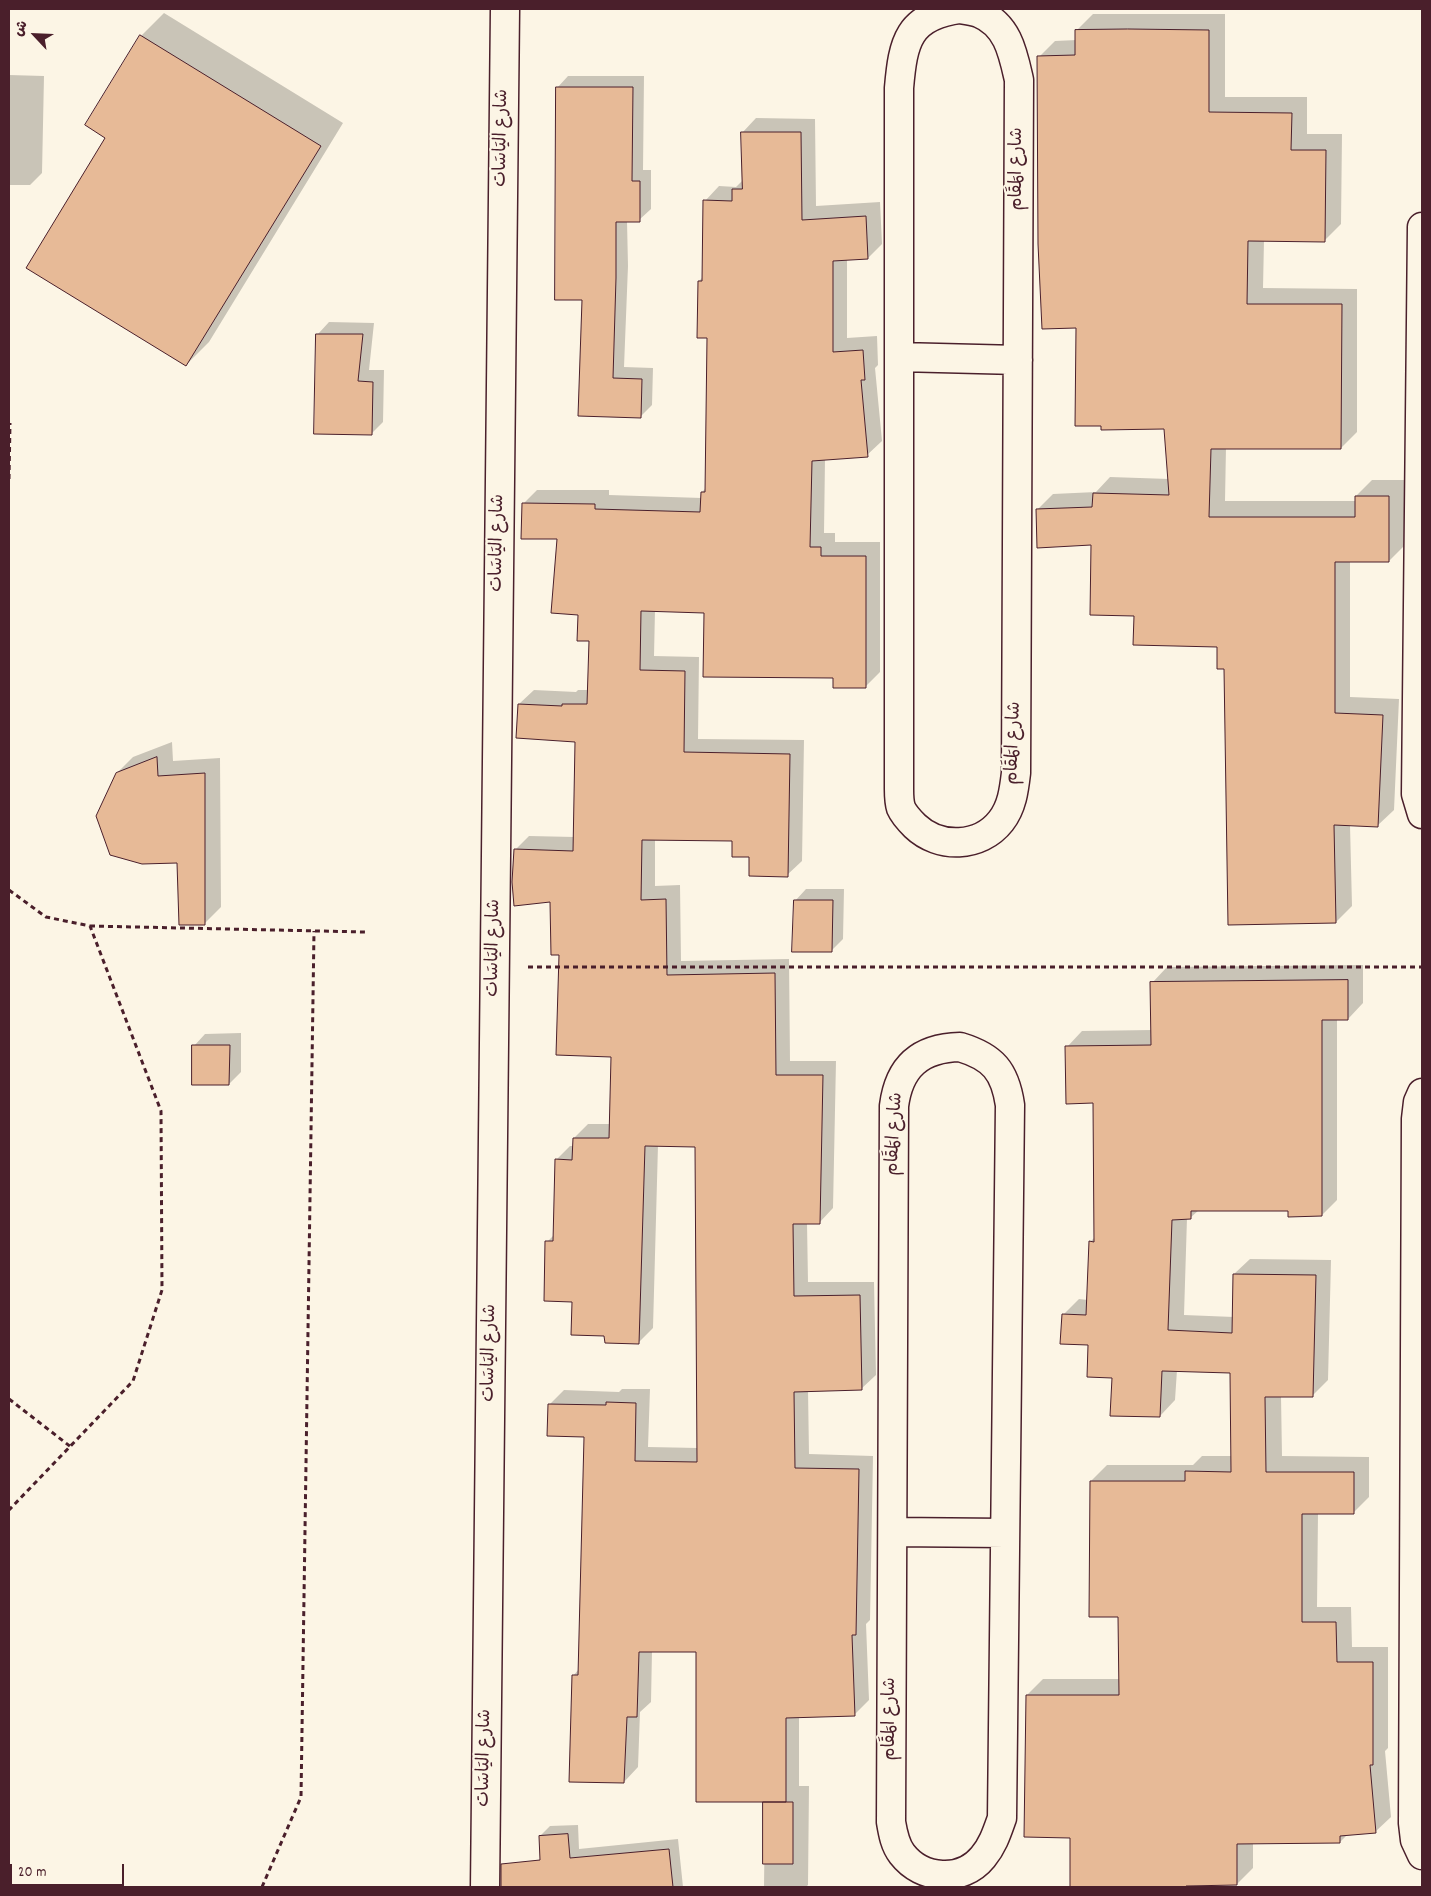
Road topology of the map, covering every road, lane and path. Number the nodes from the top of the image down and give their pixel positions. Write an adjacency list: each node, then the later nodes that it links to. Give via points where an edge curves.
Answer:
1 (505, 9): 14 (street, شارع اليَاسَات)
2 (960, 9): 4 (street, شارع المَقَام, via 942,12 926,20 913,32 904,48 899,88); 5 (street, شارع المَقَام, via 979,13 996,23 1008,39 1019,80)
3 (1422, 227): 6 (street)
4 (899, 357): 5 (street); 5 (street, شارع المَقَام, via 899,788 901,808 909,821 920,831 947,842 970,841 990,832 1001,822 1009,809 1016,774)
5 (1018, 360)
6 (1421, 367): 9 (street, via 1416,794)
7 (10, 423): 8 (path)
8 (9, 479)
9 (1422, 814)
10 (9, 890): 11 (path, via 46,917)
11 (90, 926): 12 (path); 18 (path, via 161,1111 162,1290 133,1381)
12 (314, 931): 13 (path); 25 (path, via 301,1798)
13 (365, 932)
14 (495, 967): 15 (path); 26 (street, شارع اليَاسَات)
15 (1422, 967)
16 (1422, 1093): 22 (street, via 1416,1119)
17 (9, 1399): 18 (path)
18 (70, 1447): 19 (path)
19 (9, 1510)
20 (892, 1532): 21 (street); 21 (street, شارع المَقَام, via 896,1090 902,1075 927,1052 960,1047 990,1060 1008,1088 1010,1105); 24 (street, شارع المَقَام, via 893,1838 913,1866)
21 (1005, 1533): 24 (street, شارع المَقَام, via 1002,1818 991,1846 982,1858)
22 (1418, 1541): 23 (street, via 1413,1823 1415,1840)
23 (1422, 1855)
24 (944, 1881)
25 (262, 1887)
26 (485, 1887)

